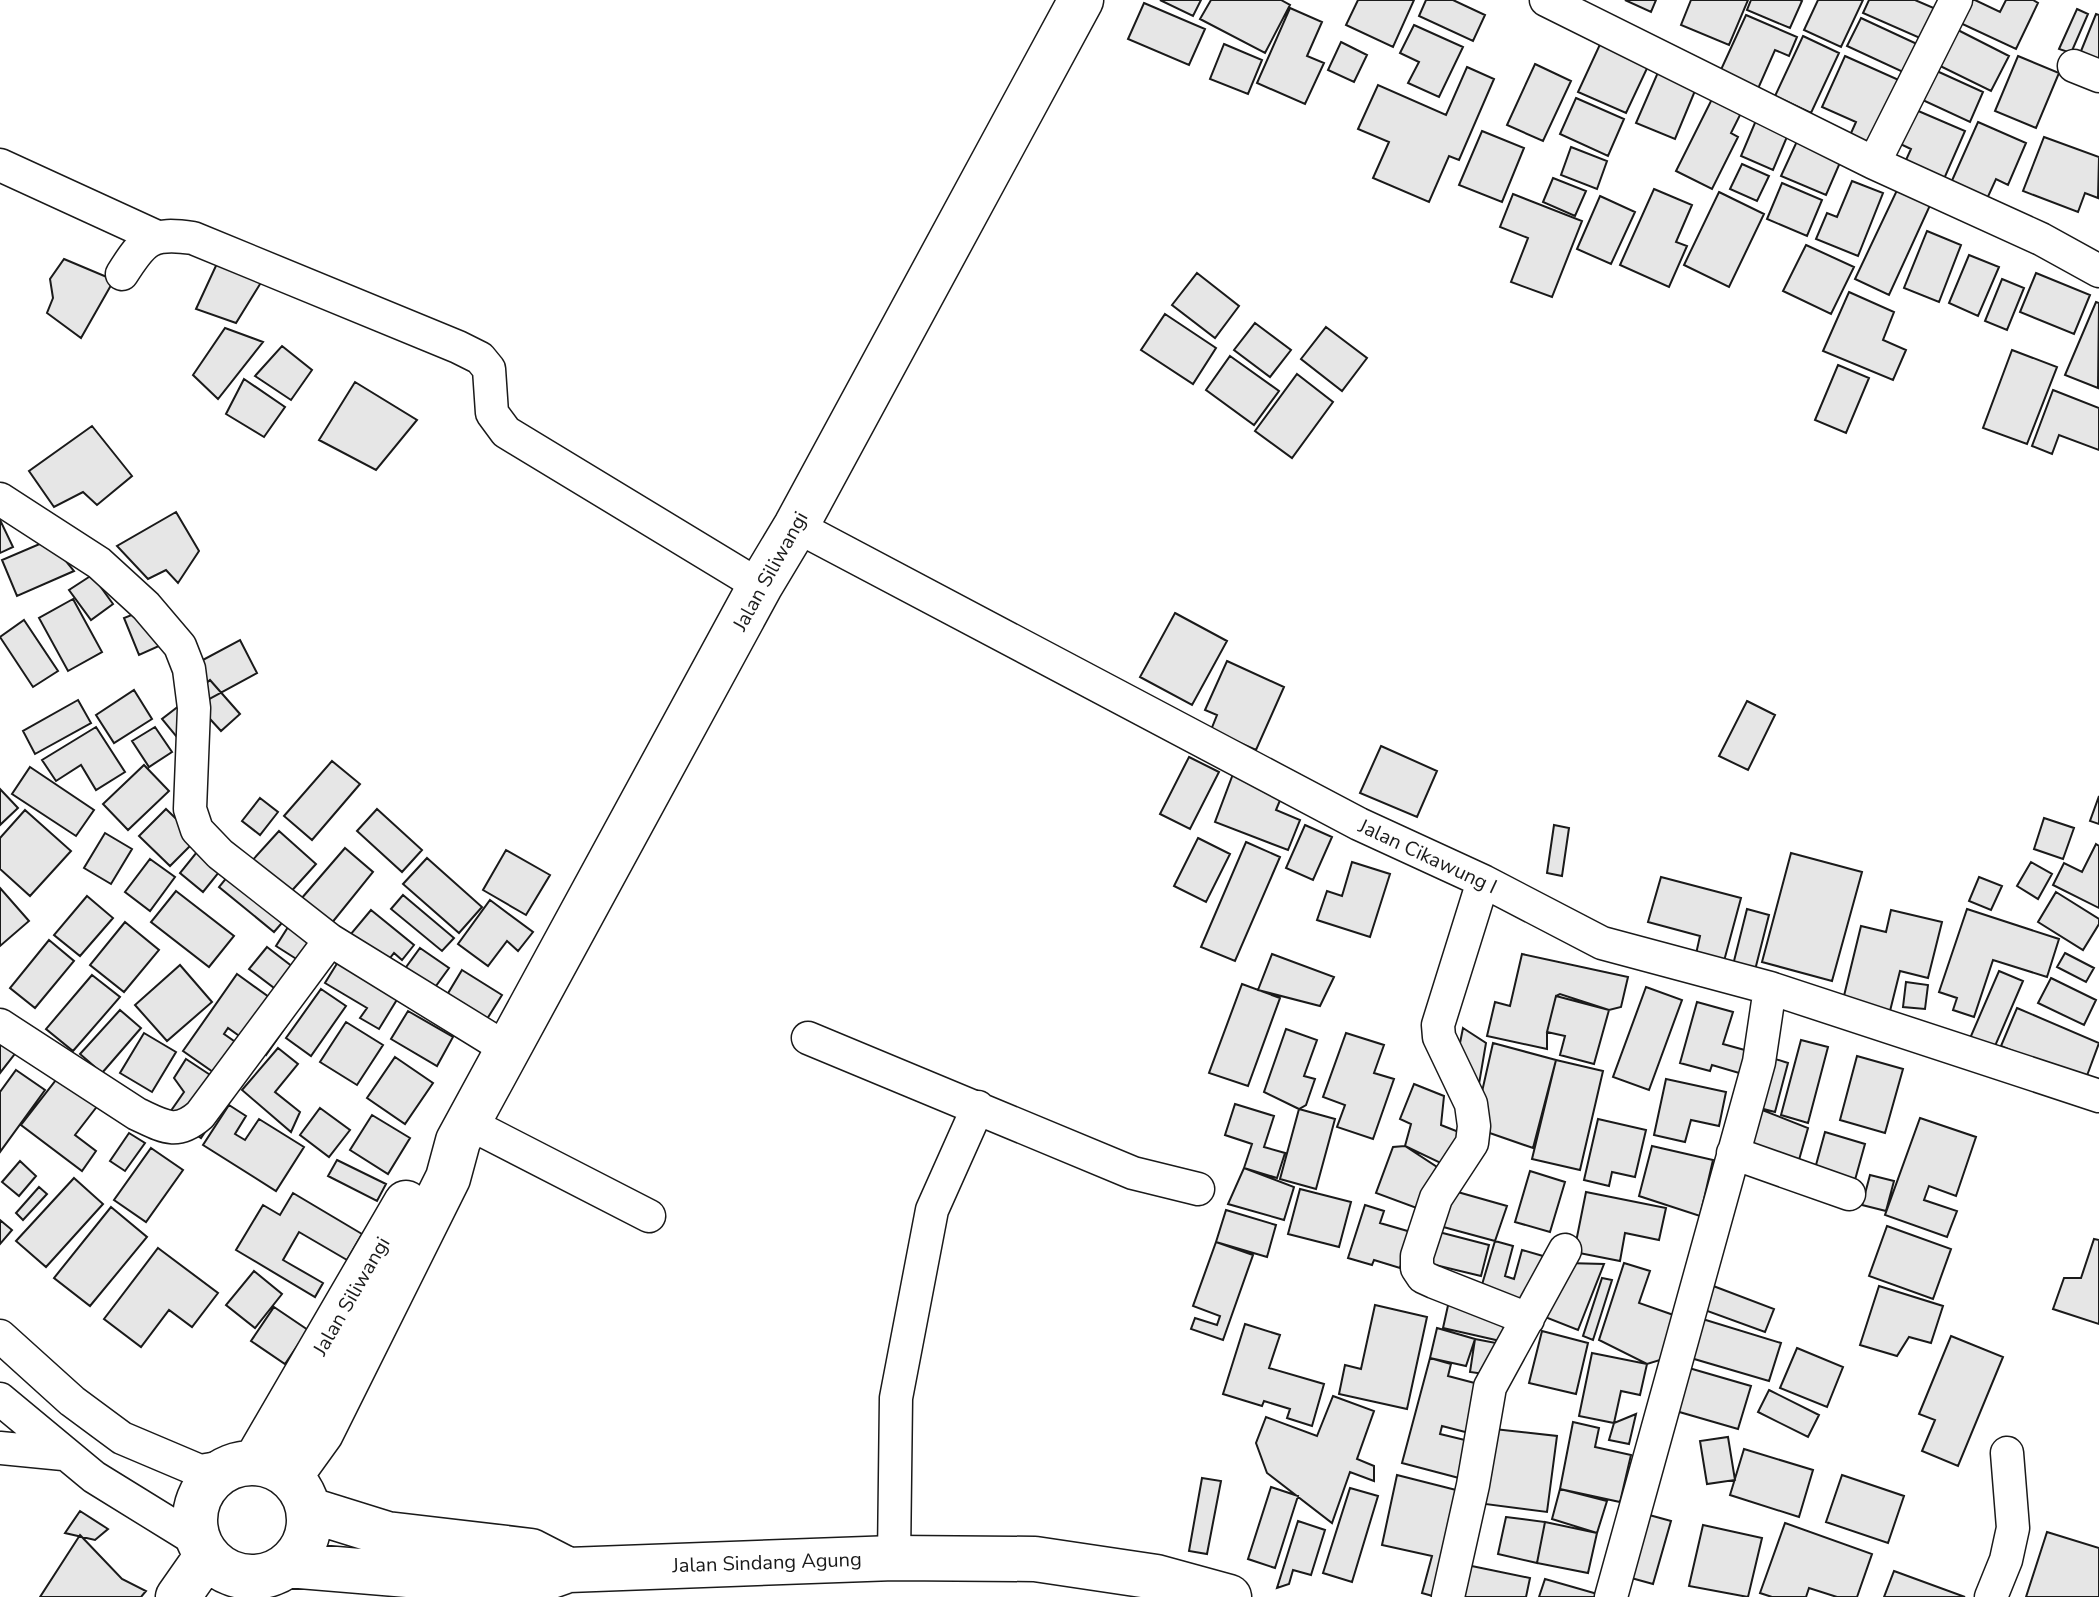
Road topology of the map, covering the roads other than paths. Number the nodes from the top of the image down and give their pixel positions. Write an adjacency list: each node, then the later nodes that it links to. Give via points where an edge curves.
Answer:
1 (1081, 0): 10 (main road, Jalan Siliwangi)
2 (1546, 0): 4 (street)
3 (1956, 0): 4 (street)
4 (1874, 163): 7 (street)
5 (0, 165): 6 (street)
6 (155, 236): 8 (street, via 138,249); 11 (street, via 193,238 480,358 489,369 492,413 506,432)
7 (2099, 271)
8 (122, 274)
9 (0, 499): 13 (street, via 99,563 180,646 194,708 190,809 197,830)
10 (796, 526): 11 (main road, Jalan Siliwangi); 12 (street, Jalan Cikawung I, via 1359,824)
11 (760, 586): 17 (main road, Jalan Siliwangi)
12 (1483, 881): 14 (street, Jalan Cikawung I, via 1602,943); 26 (street, via 1438,1025 1471,1104 1472,1143 1436,1198 1417,1268 1423,1277)
13 (330, 940): 15 (street, via 200,1115 177,1129 137,1114); 17 (street)
14 (1770, 988): 18 (street, Jalan Cikawung I); 21 (street, via 1759,1062)
15 (0, 1025)
16 (808, 1038): 19 (street)
17 (507, 1049): 20 (main road, Jalan Siliwangi)
18 (2095, 1085)
19 (978, 1107): 22 (street, via 1133,1173); 33 (street, via 932,1210 896,1398)
20 (463, 1132): 24 (street); 32 (main road, Jalan Siliwangi, via 448,1178 321,1433)
21 (1733, 1153): 23 (street); 40 (street)
22 (1198, 1189)
23 (1849, 1194)
24 (649, 1216)
25 (1565, 1250): 26 (street)
26 (1528, 1319): 39 (street, via 1490,1387)
27 (0, 1336): 32 (street, via 122,1438 200,1471)
28 (0, 1399): 31 (street)
29 (0, 1448): 31 (street)
30 (2007, 1453): 41 (street, via 2013,1528)
31 (63, 1454): 35 (street)
32 (270, 1478): 34 (main road, via 306,1541); 35 (main road, via 199,1499); 36 (main road, Jalan Sindang Agung, via 387,1534 531,1551)
33 (894, 1558): 36 (main road, Jalan Sindang Agung); 38 (main road, Jalan Sindang Agung, via 1035,1559 1156,1577)
34 (288, 1565): 35 (main road, via 265,1577); 36 (main road, via 526,1585)
35 (217, 1568): 37 (main road)
36 (568, 1570)
37 (178, 1597)
38 (1229, 1597)
39 (1448, 1597)
40 (1611, 1597)
41 (1991, 1597)

